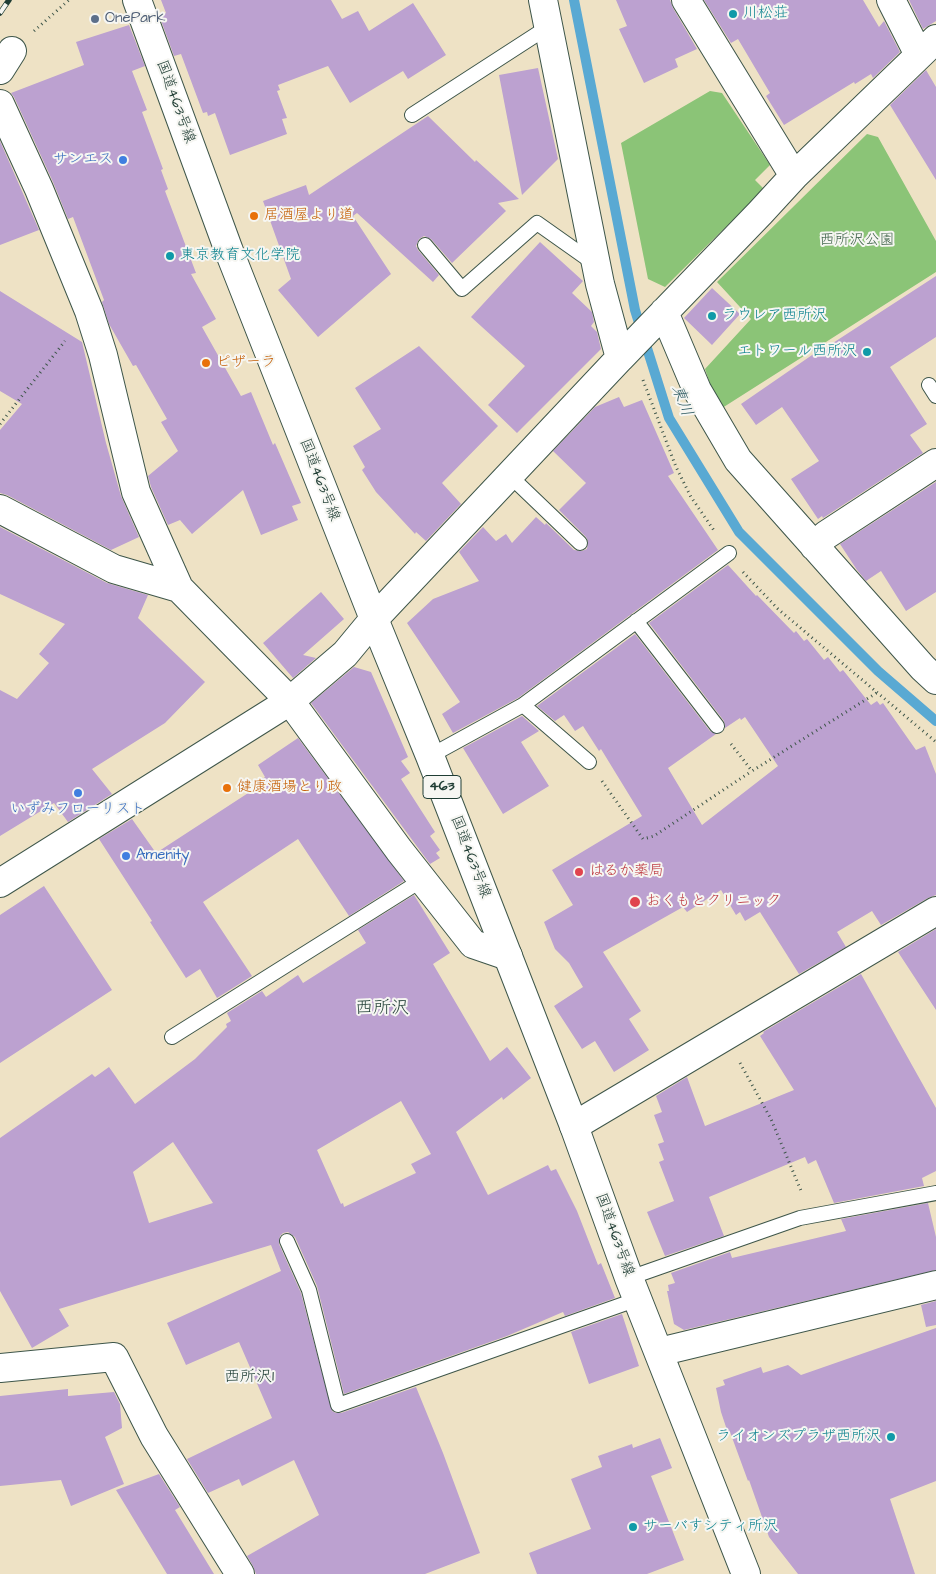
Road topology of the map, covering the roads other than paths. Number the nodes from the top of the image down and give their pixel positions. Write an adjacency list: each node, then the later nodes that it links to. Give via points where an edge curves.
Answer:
1 (137, 0): 21 (main road, 国道463号線 / 463, via 233,260)
2 (543, 0): 5 (main road)
3 (686, 0): 9 (main road)
4 (891, 0): 6 (main road)
5 (548, 27): 8 (lane); 11 (main road)
6 (927, 47): 9 (main road)
7 (0, 104): 20 (main road, via 89,311 136,492)
8 (412, 115)
9 (794, 176): 12 (main road)
10 (425, 246): 11 (lane, via 462,288 537,223)
11 (596, 264): 13 (main road)
12 (658, 318): 13 (main road); 18 (main road, via 738,460)
13 (626, 352): 15 (main road)
14 (936, 463): 18 (main road)
15 (509, 475): 17 (lane); 21 (main road)
16 (0, 509): 20 (main road, via 114,569)
17 (580, 543)
18 (814, 546): 23 (main road)
19 (729, 553): 22 (lane)
20 (179, 588): 24 (main road)
21 (374, 619): 24 (main road, via 345,654); 27 (main road, 国道463号線 / 463)
22 (636, 621): 25 (lane); 26 (lane)
23 (932, 670)
24 (290, 701): 29 (main road); 30 (main road)
25 (523, 705): 27 (lane); 28 (lane)
26 (717, 726)
27 (430, 756): 32 (main road, 国道463号線 / 463)
28 (589, 762)
29 (422, 880): 32 (main road, via 473,944); 33 (lane)
30 (0, 883)
31 (936, 911): 34 (main road)
32 (508, 956): 34 (main road, 国道463号線 / 463)
33 (172, 1038)
34 (574, 1126): 38 (main road, 国道463号線 / 463)
35 (936, 1193): 38 (lane, via 811,1215)
36 (287, 1241): 38 (lane, via 309,1290 338,1405)
37 (936, 1285): 39 (main road)
38 (633, 1288): 39 (main road, 国道463号線 / 463)
39 (659, 1352): 42 (main road, 国道463号線 / 463)
40 (0, 1368): 41 (main road, via 114,1357 154,1436)
41 (240, 1574)
42 (746, 1574)

